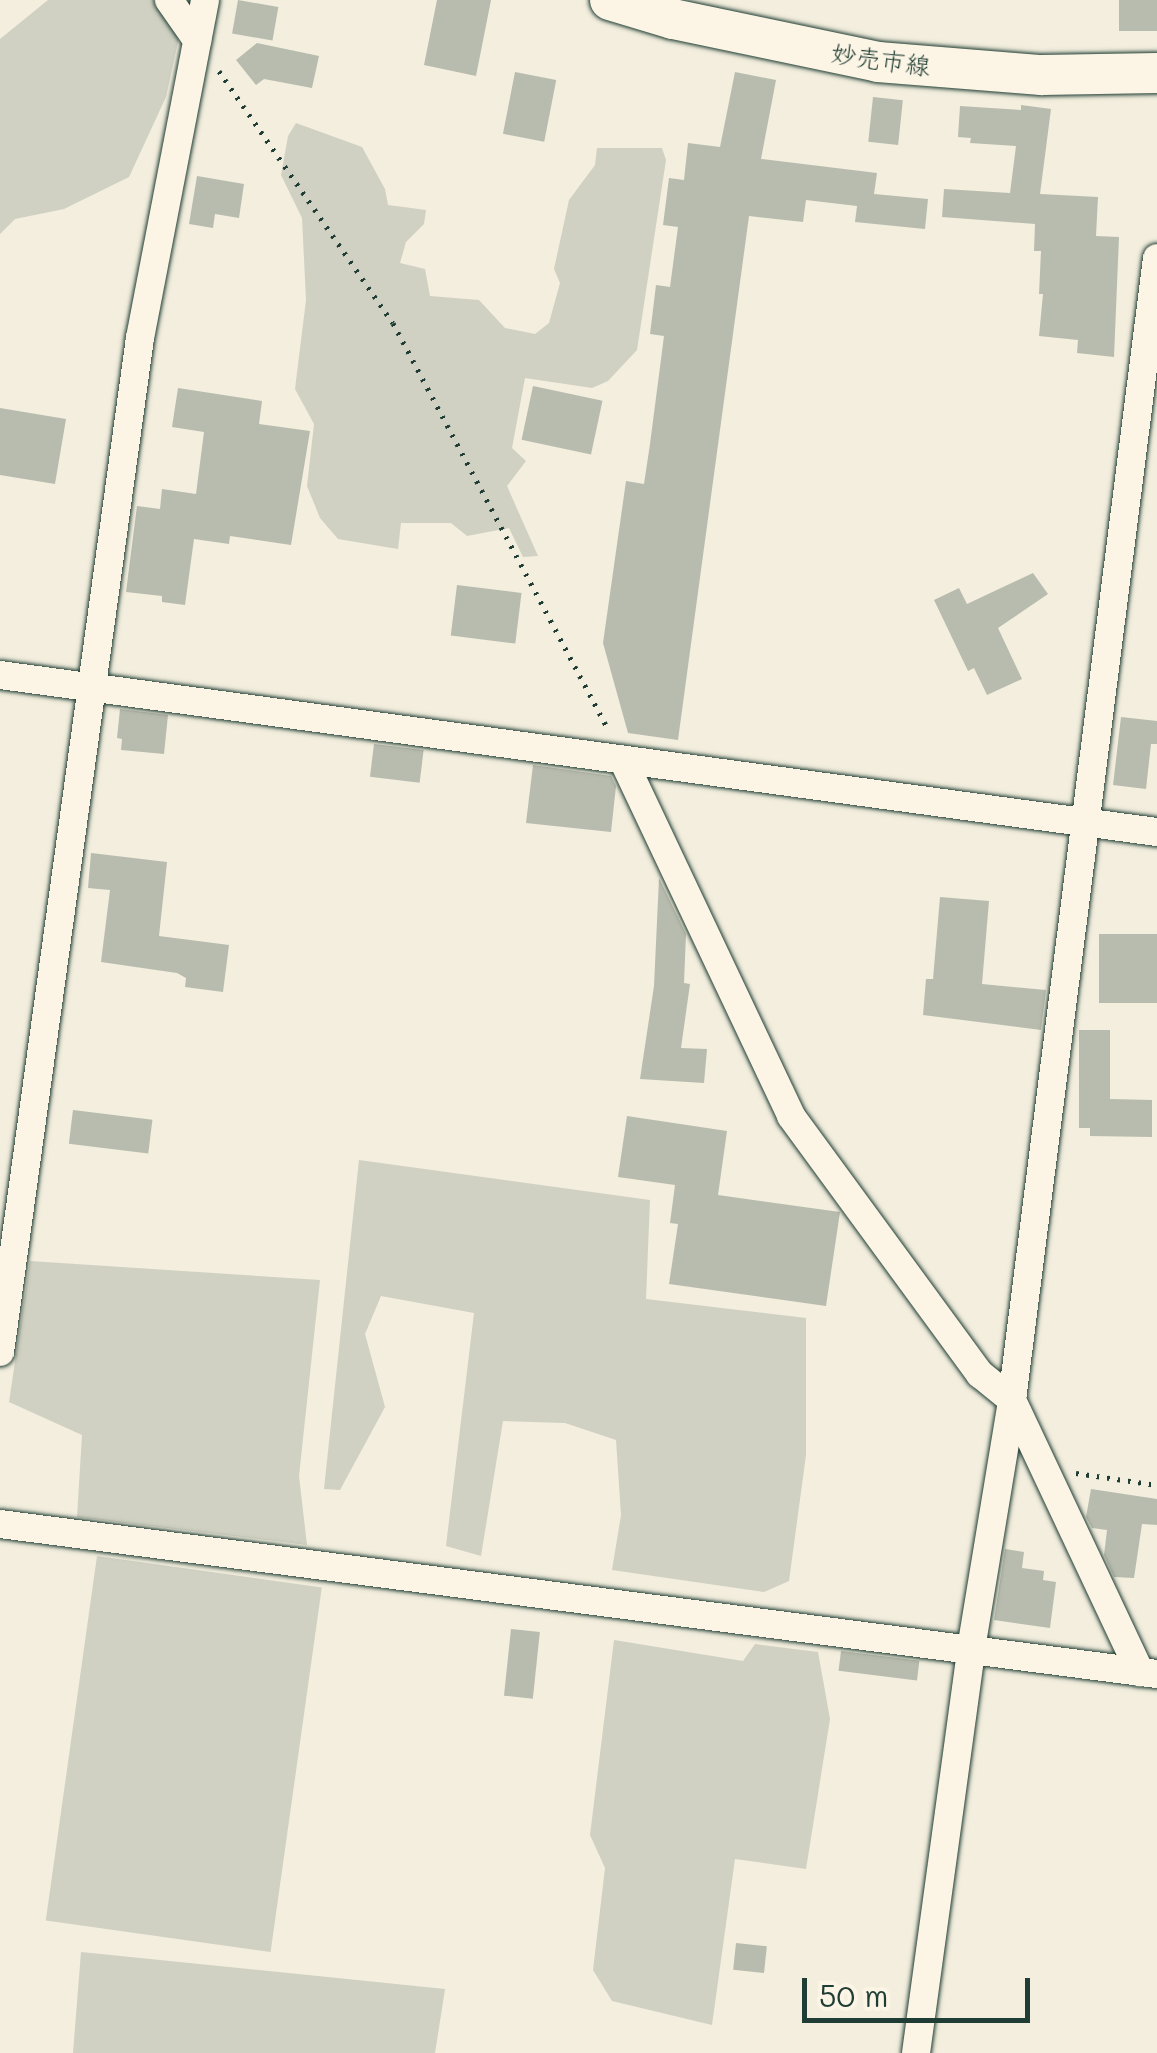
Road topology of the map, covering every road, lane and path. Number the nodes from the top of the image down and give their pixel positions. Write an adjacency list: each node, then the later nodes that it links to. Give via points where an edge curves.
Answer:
1 (169, 0): 4 (street)
2 (206, 0): 4 (street)
3 (610, 0): 5 (main road, 妙売市線, via 878,62 1041,75)
4 (197, 40): 8 (street, via 140,338); 9 (path, via 393,324)
5 (1157, 73)
6 (1157, 258): 10 (street)
7 (0, 676): 8 (street)
8 (90, 690): 9 (street); 12 (street)
9 (624, 760): 10 (street); 13 (street, via 791,1116 980,1374)
10 (1086, 822): 11 (street); 13 (street)
11 (1157, 832)
12 (0, 1352)
13 (1012, 1400): 14 (street); 17 (street)
14 (1044, 1468): 15 (path); 18 (street)
15 (1157, 1485)
16 (0, 1524): 17 (street)
17 (971, 1649): 18 (street); 19 (street)
18 (1148, 1673)
19 (916, 2053)

